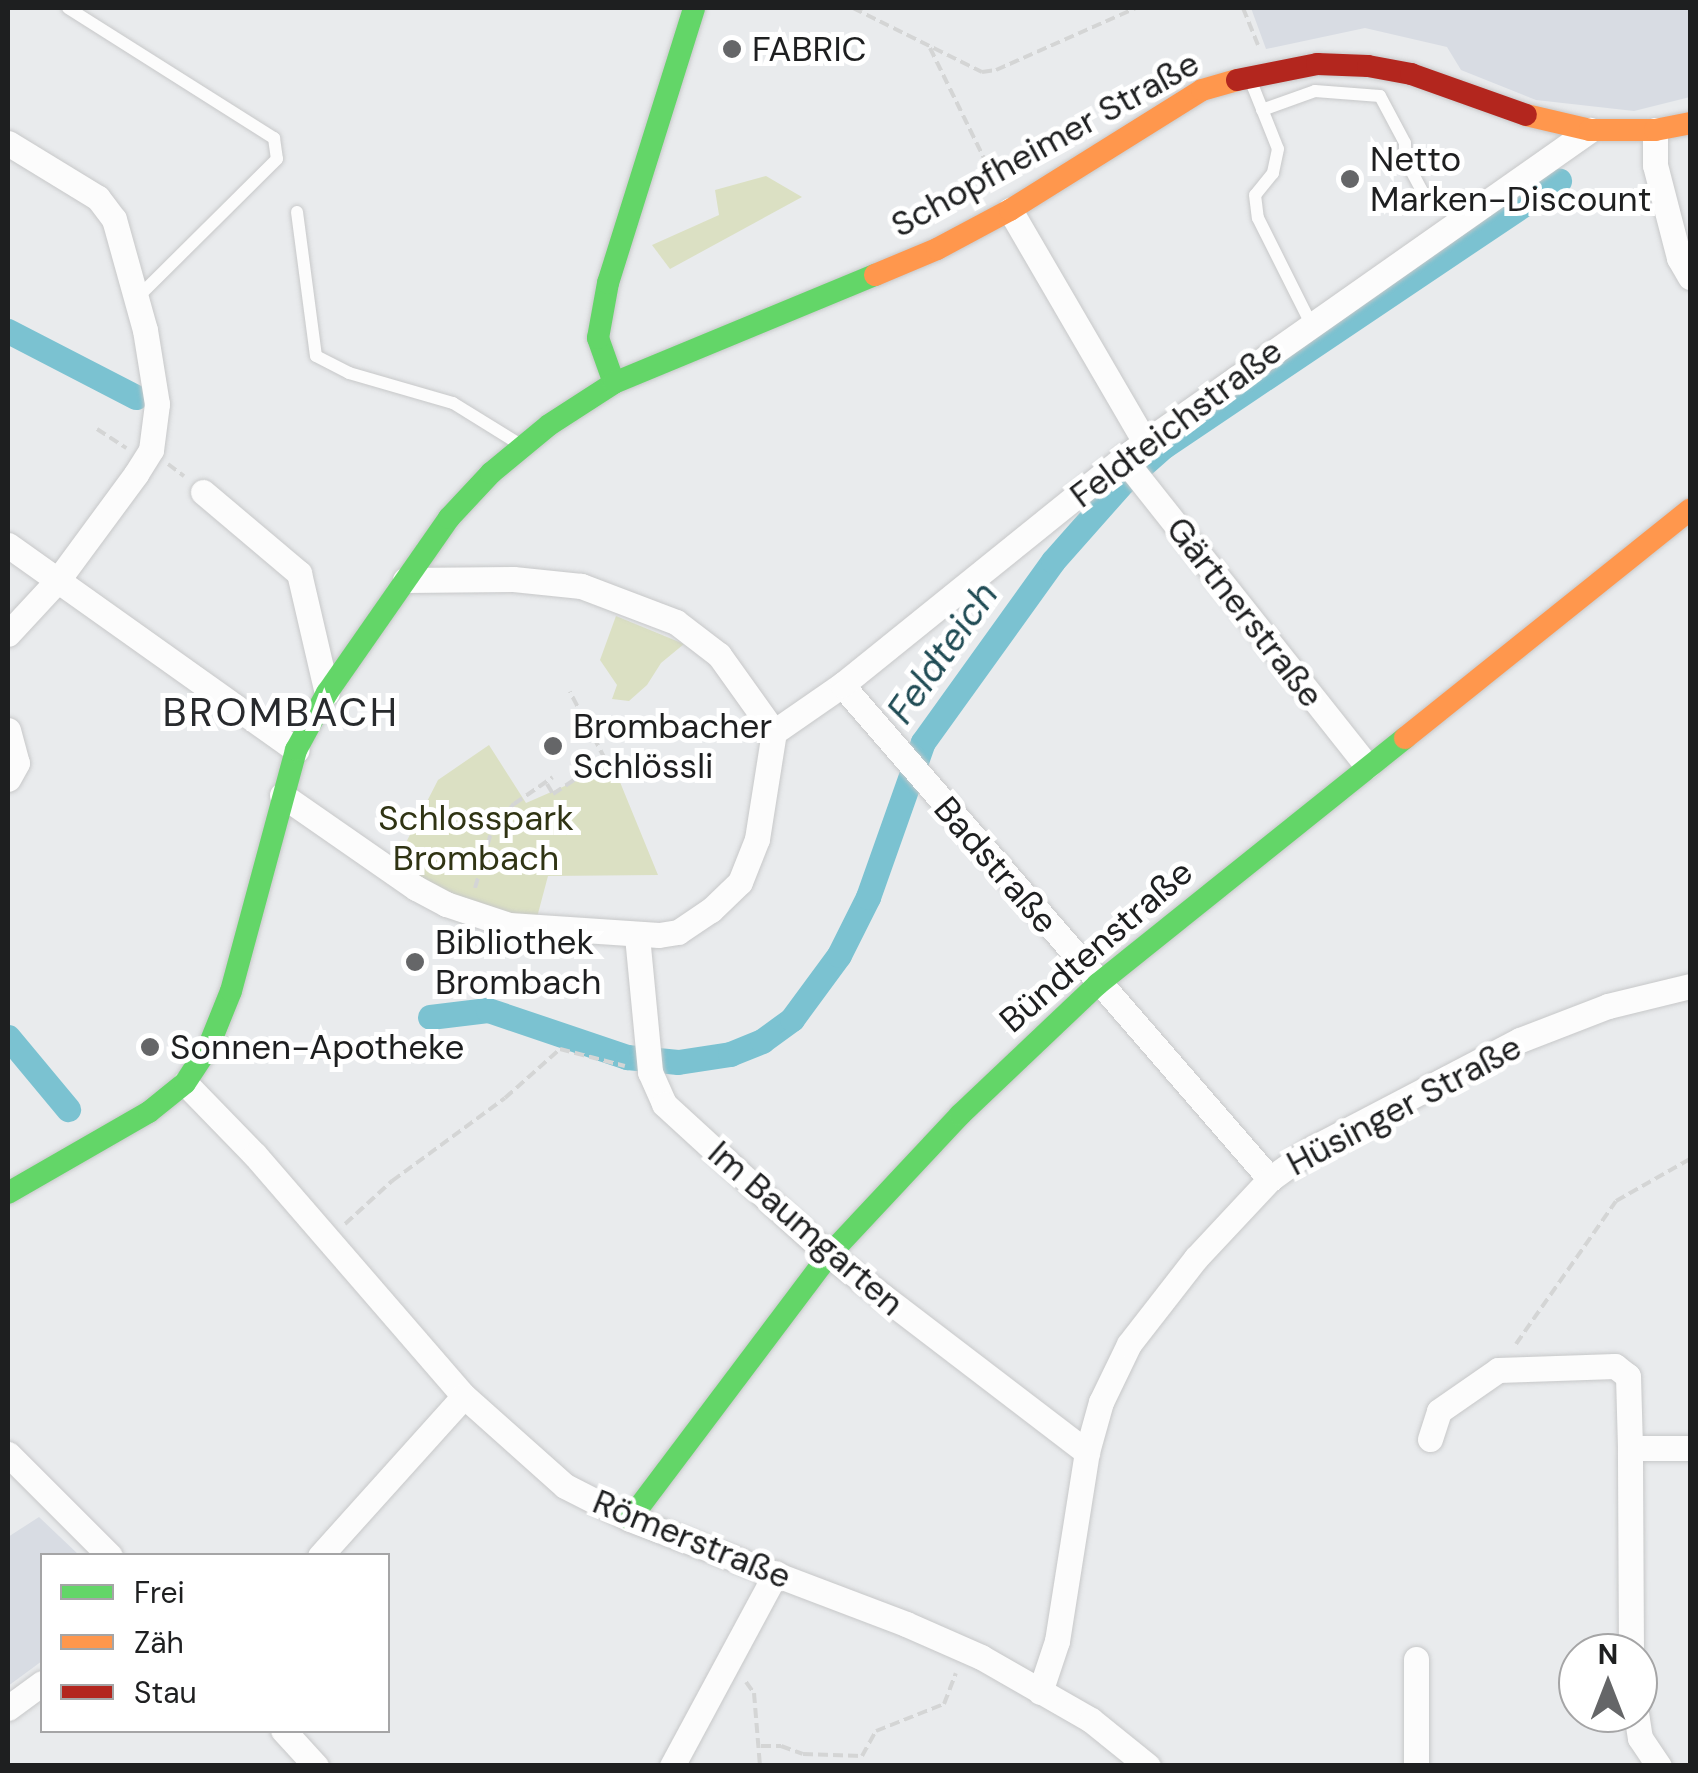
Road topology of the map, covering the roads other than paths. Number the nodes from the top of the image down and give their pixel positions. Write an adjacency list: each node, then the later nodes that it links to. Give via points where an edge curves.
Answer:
1 (68, 8): 13 (lane, via 274,138 277,159)
2 (694, 8): 15 (main road, via 608,283 598,338)
3 (1250, 76): 4 (lane); 6 (main road, Schopfheimer Straße, via 1317,64 1368,66); 10 (main road, Schopfheimer Straße, via 1202,90)
4 (1262, 110): 9 (lane, via 1315,90 1380,96); 14 (lane, via 1278,149 1273,173 1256,195 1258,218)
5 (1690, 123): 7 (main road, Schopfheimer Straße)
6 (1590, 130): 7 (main road, Schopfheimer Straße); 14 (street, Feldteichstraße)
7 (1655, 130): 12 (street, via 1655,165 1679,258)
8 (8, 144): 13 (street, via 98,198 114,218)
9 (1423, 193)
10 (1010, 210): 15 (main road, Schopfheimer Straße, via 863,282); 16 (street)
11 (297, 212): 17 (lane, via 316,356 349,373 453,403)
12 (1690, 276)
13 (137, 298): 23 (street, via 157,404 148,455)
14 (1311, 324): 16 (street, Feldteichstraße)
15 (614, 384): 17 (main road, Schopfheimer Straße)
16 (1144, 442): 18 (street, Feldteichstraße)
17 (523, 446): 22 (main road, Schopfheimer Straße, via 449,518)
18 (1131, 468): 25 (street, Feldteichstraße); 30 (street, Gärtnerstraße)
19 (204, 492): 26 (street, via 299,573)
20 (1690, 510): 30 (main road, Bündtenstraße)
21 (8, 545): 23 (street)
22 (404, 580): 26 (main road, Schopfheimer Straße); 28 (street, via 581,586 676,622 719,656)
23 (57, 581): 24 (street); 29 (street)
24 (8, 634)
25 (842, 686): 28 (street, Feldteichstraße); 34 (street, Badstraße)
26 (327, 693): 29 (main road, Schopfheimer Straße)
27 (8, 730): 31 (street, via 17,763)
28 (774, 732): 33 (street, via 757,839 740,882 678,932)
29 (296, 750): 32 (main road, Schopfheimer Straße)
30 (1368, 766): 34 (main road, Bündtenstraße)
31 (8, 779)
32 (282, 795): 33 (street, via 385,869 468,912 508,925); 36 (main road, Schopfheimer Straße, via 231,990 208,1048)
33 (637, 936): 39 (street, Im Baumgarten, via 649,1064 664,1104)
34 (1098, 984): 37 (street, Badstraße); 39 (main road, Bündtenstraße, via 960,1115)
35 (1690, 986): 37 (street, Hüsinger Straße, via 1608,1006 1520,1040 1313,1148)
36 (185, 1083): 38 (main road, via 149,1112); 40 (street, Römerstraße)
37 (1270, 1178): 44 (street, Hüsinger Straße, via 1129,1344 1100,1402)
38 (8, 1193)
39 (829, 1255): 44 (street, Im Baumgarten); 46 (main road, Bündtenstraße)
40 (464, 1396): 46 (street, Römerstraße, via 565,1486); 48 (street)
41 (1430, 1439): 42 (street, via 1439,1412 1498,1370 1615,1366 1628,1376)
42 (1630, 1448): 43 (street); 50 (street)
43 (1690, 1448)
44 (1087, 1452): 53 (street, Hüsinger Straße, via 1057,1641)
45 (8, 1454): 47 (street)
46 (630, 1519): 49 (street, Römerstraße)
47 (107, 1553)
48 (323, 1553)
49 (776, 1573): 53 (street, Römerstraße, via 964,1650); 59 (street)
50 (1631, 1633)
51 (1416, 1659): 60 (street)
52 (40, 1684): 54 (street)
53 (1040, 1692): 57 (street, Römerstraße, via 1090,1720)
54 (8, 1708)
55 (286, 1733): 58 (street)
56 (1639, 1733): 61 (street)
57 (1142, 1762)
58 (316, 1766)
59 (672, 1766)
60 (1416, 1766)
61 (1659, 1766)

